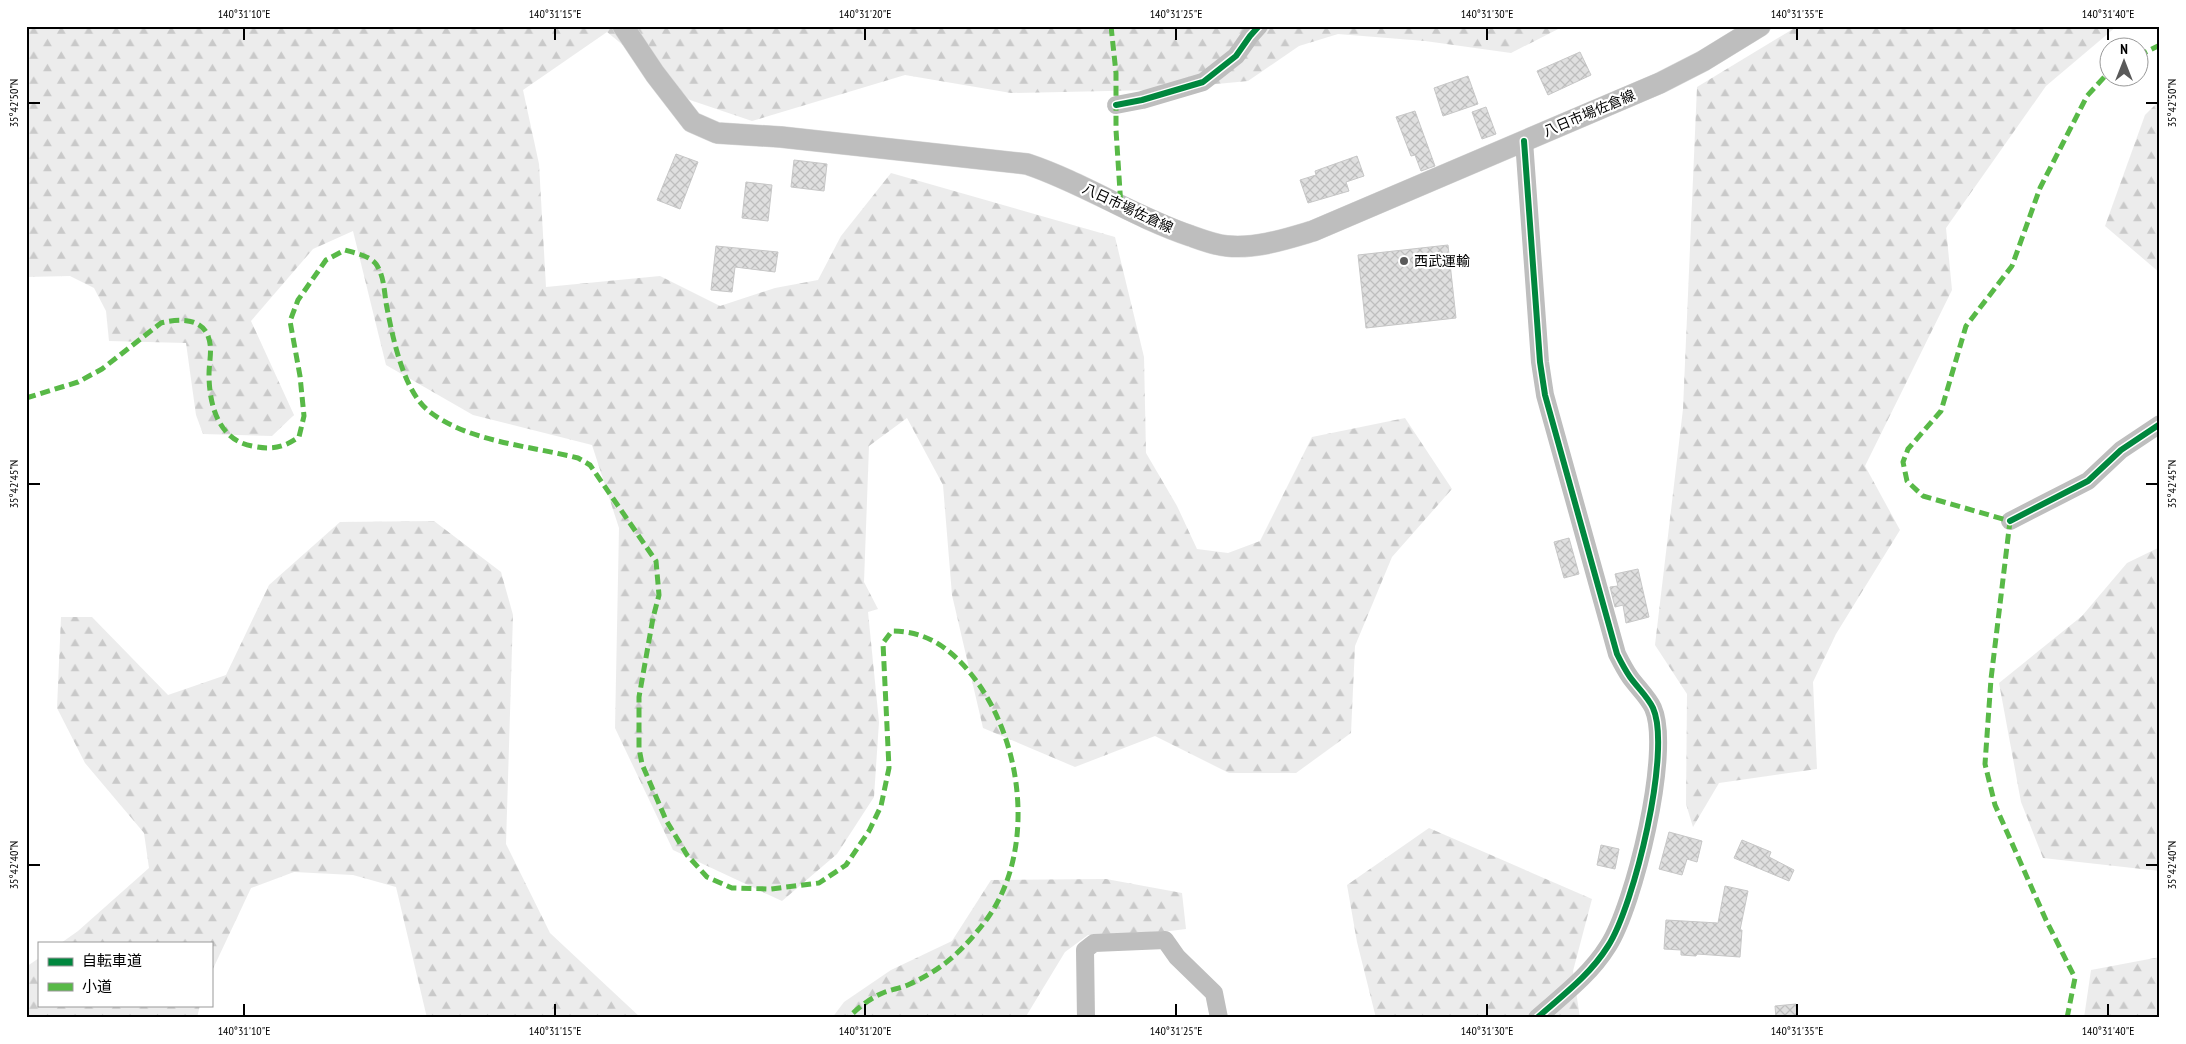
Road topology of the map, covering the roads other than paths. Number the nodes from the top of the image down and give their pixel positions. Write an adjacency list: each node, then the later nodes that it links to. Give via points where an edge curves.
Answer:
1 (623, 26): 5 (main road, 八日市場佐倉線, via 692,122 717,133 1027,164 1059,175 1145,219 1227,246 1280,241 1313,231)
2 (1259, 26): 4 (street, via 1236,56 1203,82)
3 (1760, 26): 5 (main road, 八日市場佐倉線, via 1660,83)
4 (1116, 105)
5 (1524, 141): 10 (street, via 1545,395 1617,654 1653,708 1658,731 1658,762 1647,828 1624,912 1609,945 1588,973)
6 (2160, 424): 7 (street, via 2121,450 2088,480)
7 (2010, 521)
8 (1086, 1018): 9 (street, via 1085,950 1094,943 1164,940 1214,993)
9 (1219, 1018)
10 (1537, 1018)

